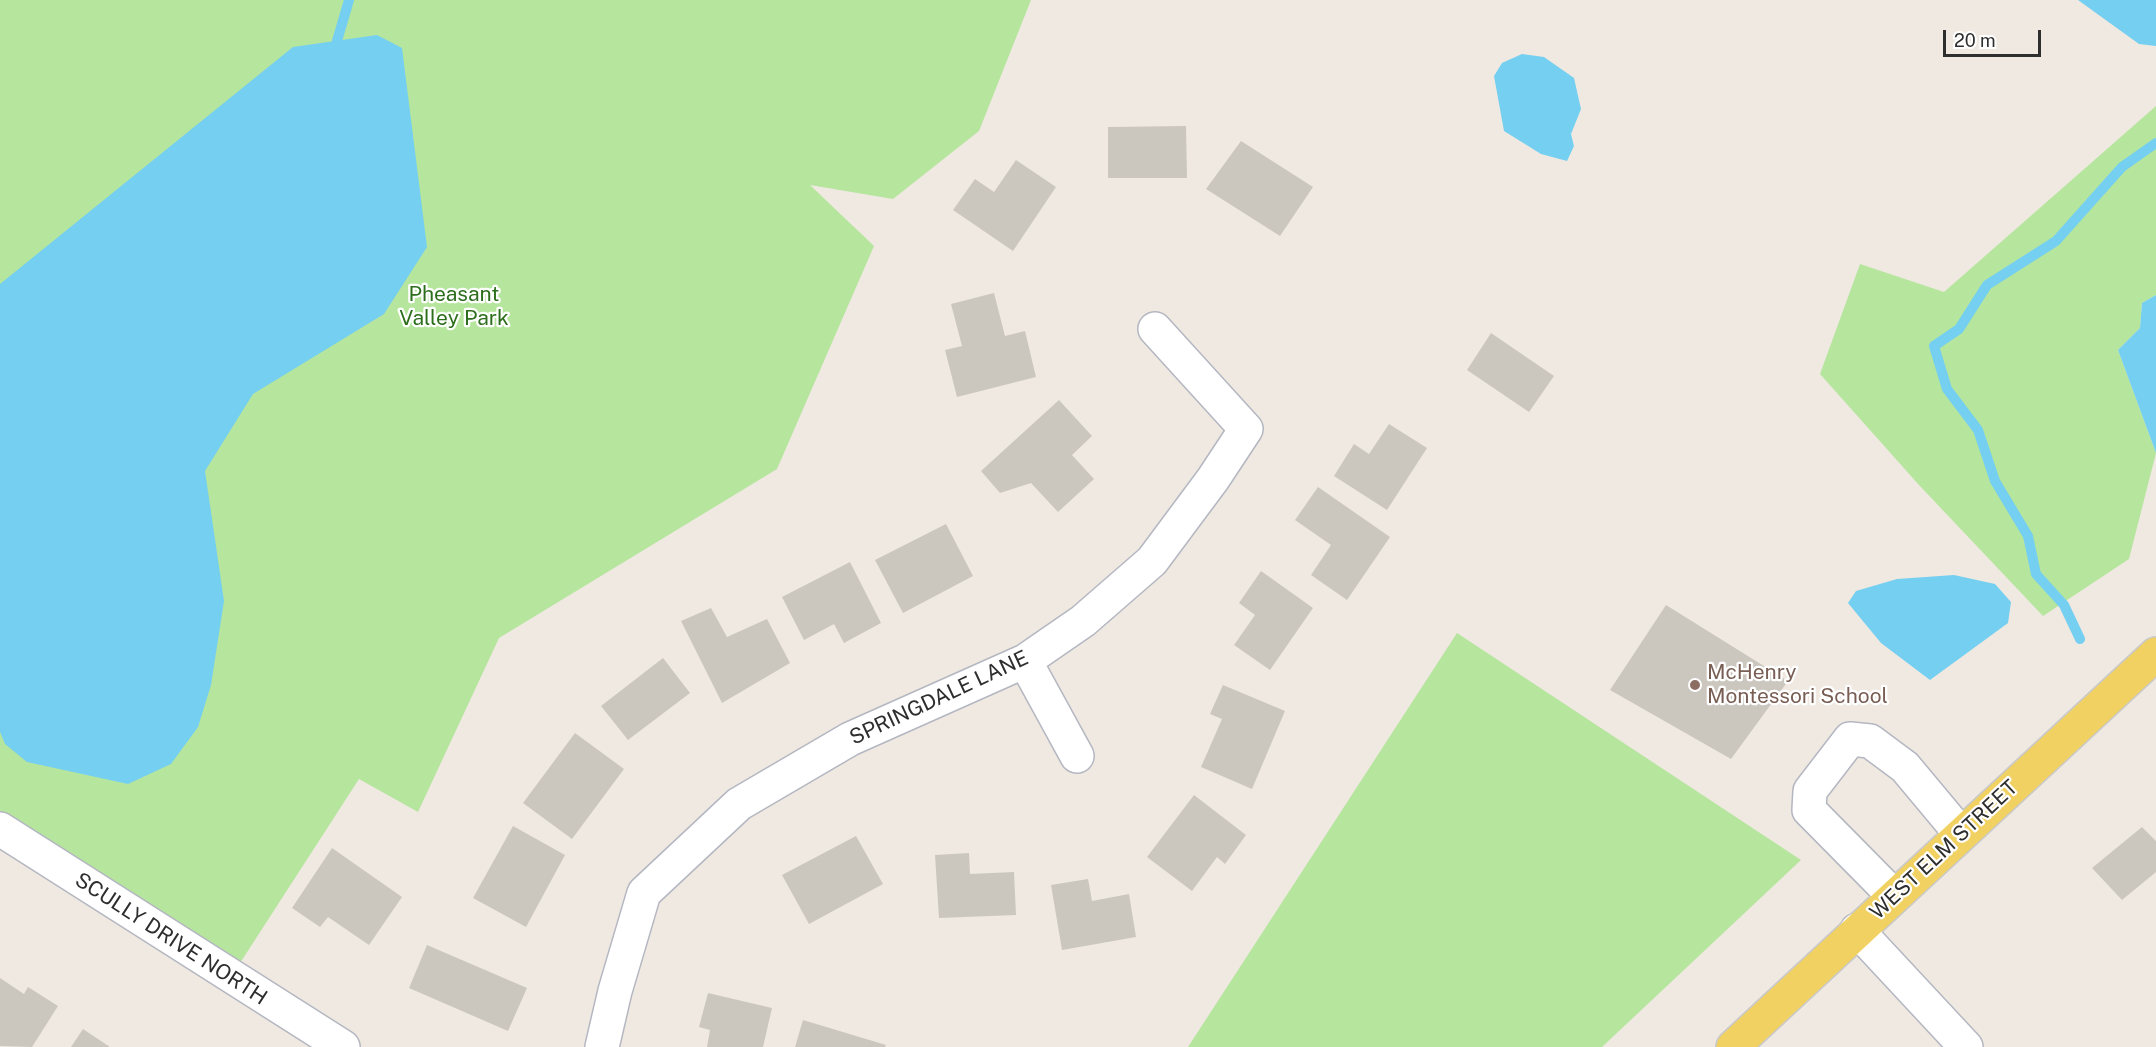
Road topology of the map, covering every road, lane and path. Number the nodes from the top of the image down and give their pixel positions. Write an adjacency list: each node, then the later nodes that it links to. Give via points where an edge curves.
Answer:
1 (1155, 329): 3 (street, SPRINGDALE LANE, via 1246,429 1152,561 1083,621)
2 (2156, 654): 6 (main road, WEST ELM STREET)
3 (1025, 661): 4 (street); 10 (street, SPRINGDALE LANE, via 850,739 739,804 644,893)
4 (1077, 756)
5 (0, 829): 9 (street, SCULLY DRIVE NORTH)
6 (1961, 834): 7 (main road, WEST ELM STREET); 7 (street, via 1905,767 1870,741 1850,739 1810,791 1809,810)
7 (1894, 896): 8 (main road, WEST ELM STREET)
8 (1857, 930): 11 (main road, WEST ELM STREET); 12 (street)
9 (343, 1047)
10 (602, 1047)
11 (1733, 1047)
12 (1966, 1047)

